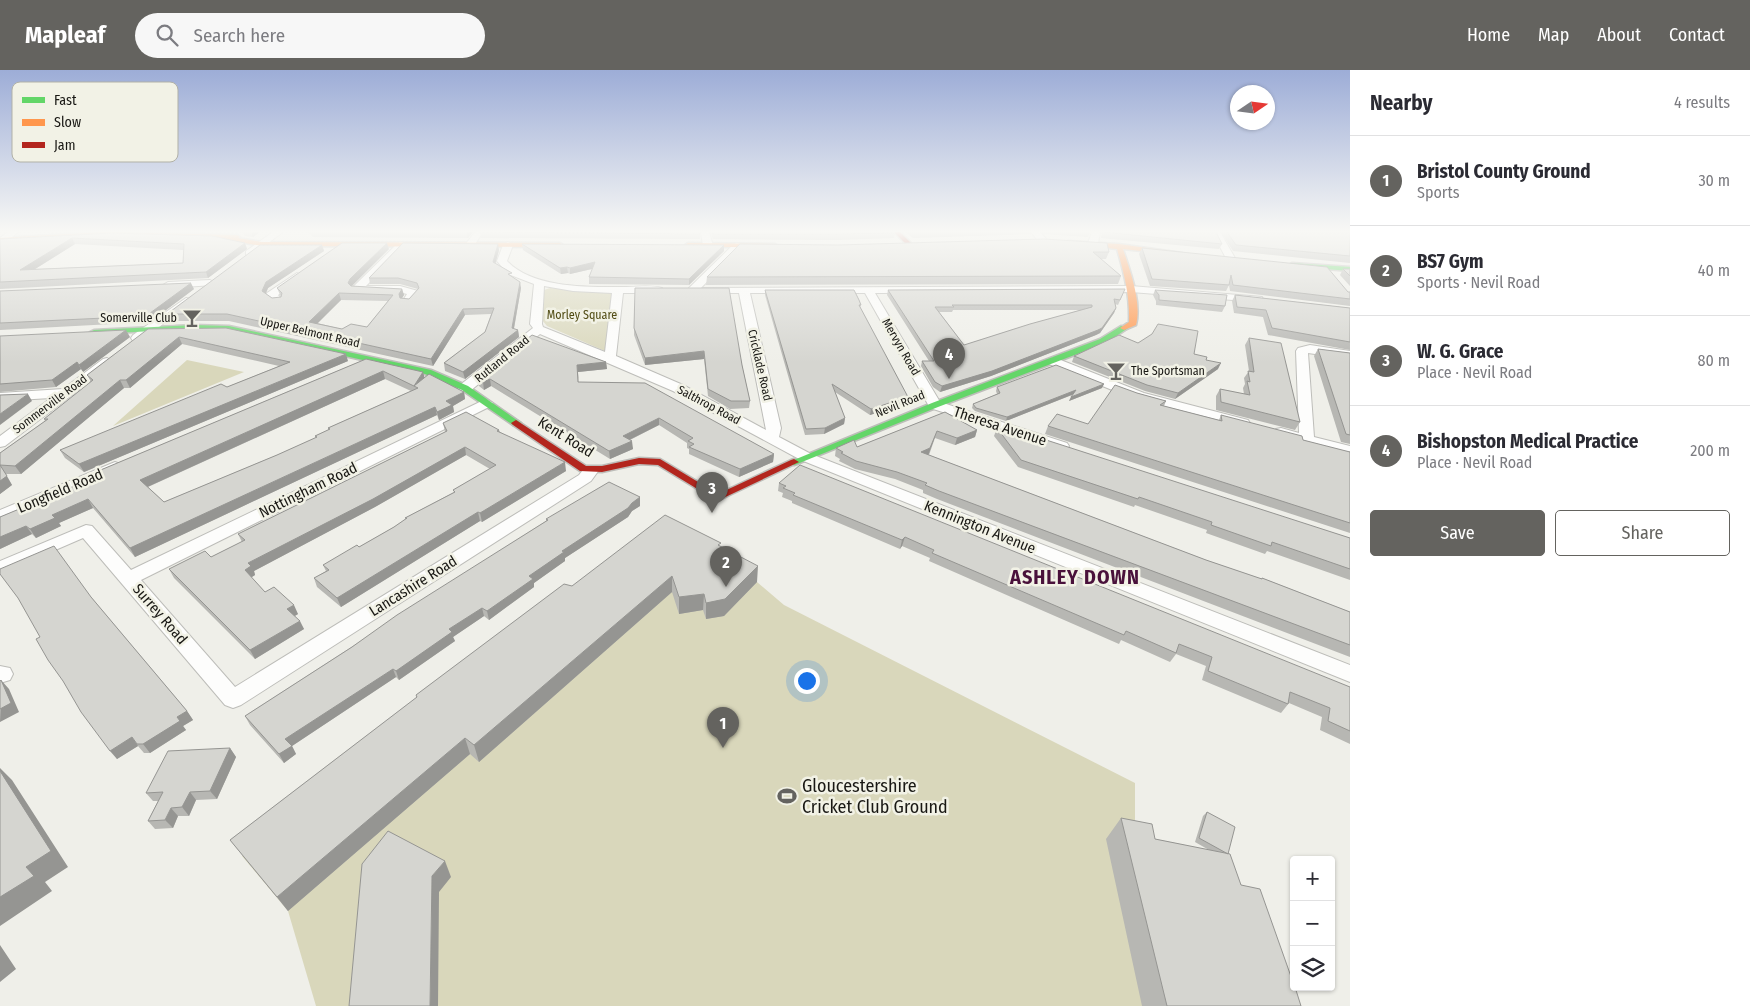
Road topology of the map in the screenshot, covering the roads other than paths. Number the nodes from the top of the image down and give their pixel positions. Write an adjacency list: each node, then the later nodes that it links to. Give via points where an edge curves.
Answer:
1 (298, 276): 16 (street, via 271,294)
2 (370, 276): 17 (street, via 357,288 414,293)
3 (518, 276): 8 (street)
4 (705, 276): 14 (street, via 689,290)
5 (1127, 276): 11 (street, Nevil Road)
6 (1333, 276): 7 (street)
7 (1338, 281)
8 (539, 284): 12 (street); 18 (street, via 535,319)
9 (162, 285): 19 (street, Sommerville Road, via 213,280)
10 (868, 289): 11 (street); 14 (street); 30 (street, Mervyn Road)
11 (1131, 289): 15 (street); 24 (street, Nevil Road, via 1135,314 1133,323 1103,341)
12 (618, 290): 13 (street); 22 (street)
13 (667, 290)
14 (744, 290): 32 (street, Cricklade Road, via 774,428)
15 (1267, 300)
16 (278, 301)
17 (407, 302)
18 (539, 329): 22 (street); 26 (street, Rutland Road)
19 (149, 330): 20 (street, Upper Belmont Road); 23 (street, Upper Belmont Road, via 229,328); 27 (street, Sommerville Road)
20 (85, 332)
21 (1350, 355): 31 (street, via 1310,349 1302,351)
22 (610, 358): 32 (street, Salthrop Road, via 678,388)
23 (368, 359): 25 (street); 26 (street, Upper Belmont Road, via 437,375)
24 (1053, 361): 30 (street, Nevil Road); 31 (street, via 1139,396)
25 (350, 367)
26 (466, 388): 29 (street, Upper Belmont Road)
27 (65, 393): 28 (street); 33 (street, Sommerville Road)
28 (0, 397)
29 (486, 403): 38 (street, Kent Road, via 584,469); 42 (street, Nottingham Road)
30 (935, 405): 34 (street, Theresa Avenue); 36 (street, Nevil Road)
31 (1308, 438): 35 (street)
32 (771, 439): 36 (street, Salthrop Road)
33 (0, 443)
34 (1077, 451)
35 (1350, 451)
36 (806, 457): 39 (street, Nevil Road); 43 (street, Kennington Avenue)
37 (126, 463): 40 (street, Longfield Road)
38 (591, 470): 39 (street, Kent Road, via 652,460); 44 (street, Lancashire Road, via 585,478)
39 (717, 498)
40 (0, 516)
41 (0, 568): 42 (street, Surrey Road, via 86,530)
42 (130, 578): 44 (street, Surrey Road)
43 (1350, 674)
44 (233, 699)

